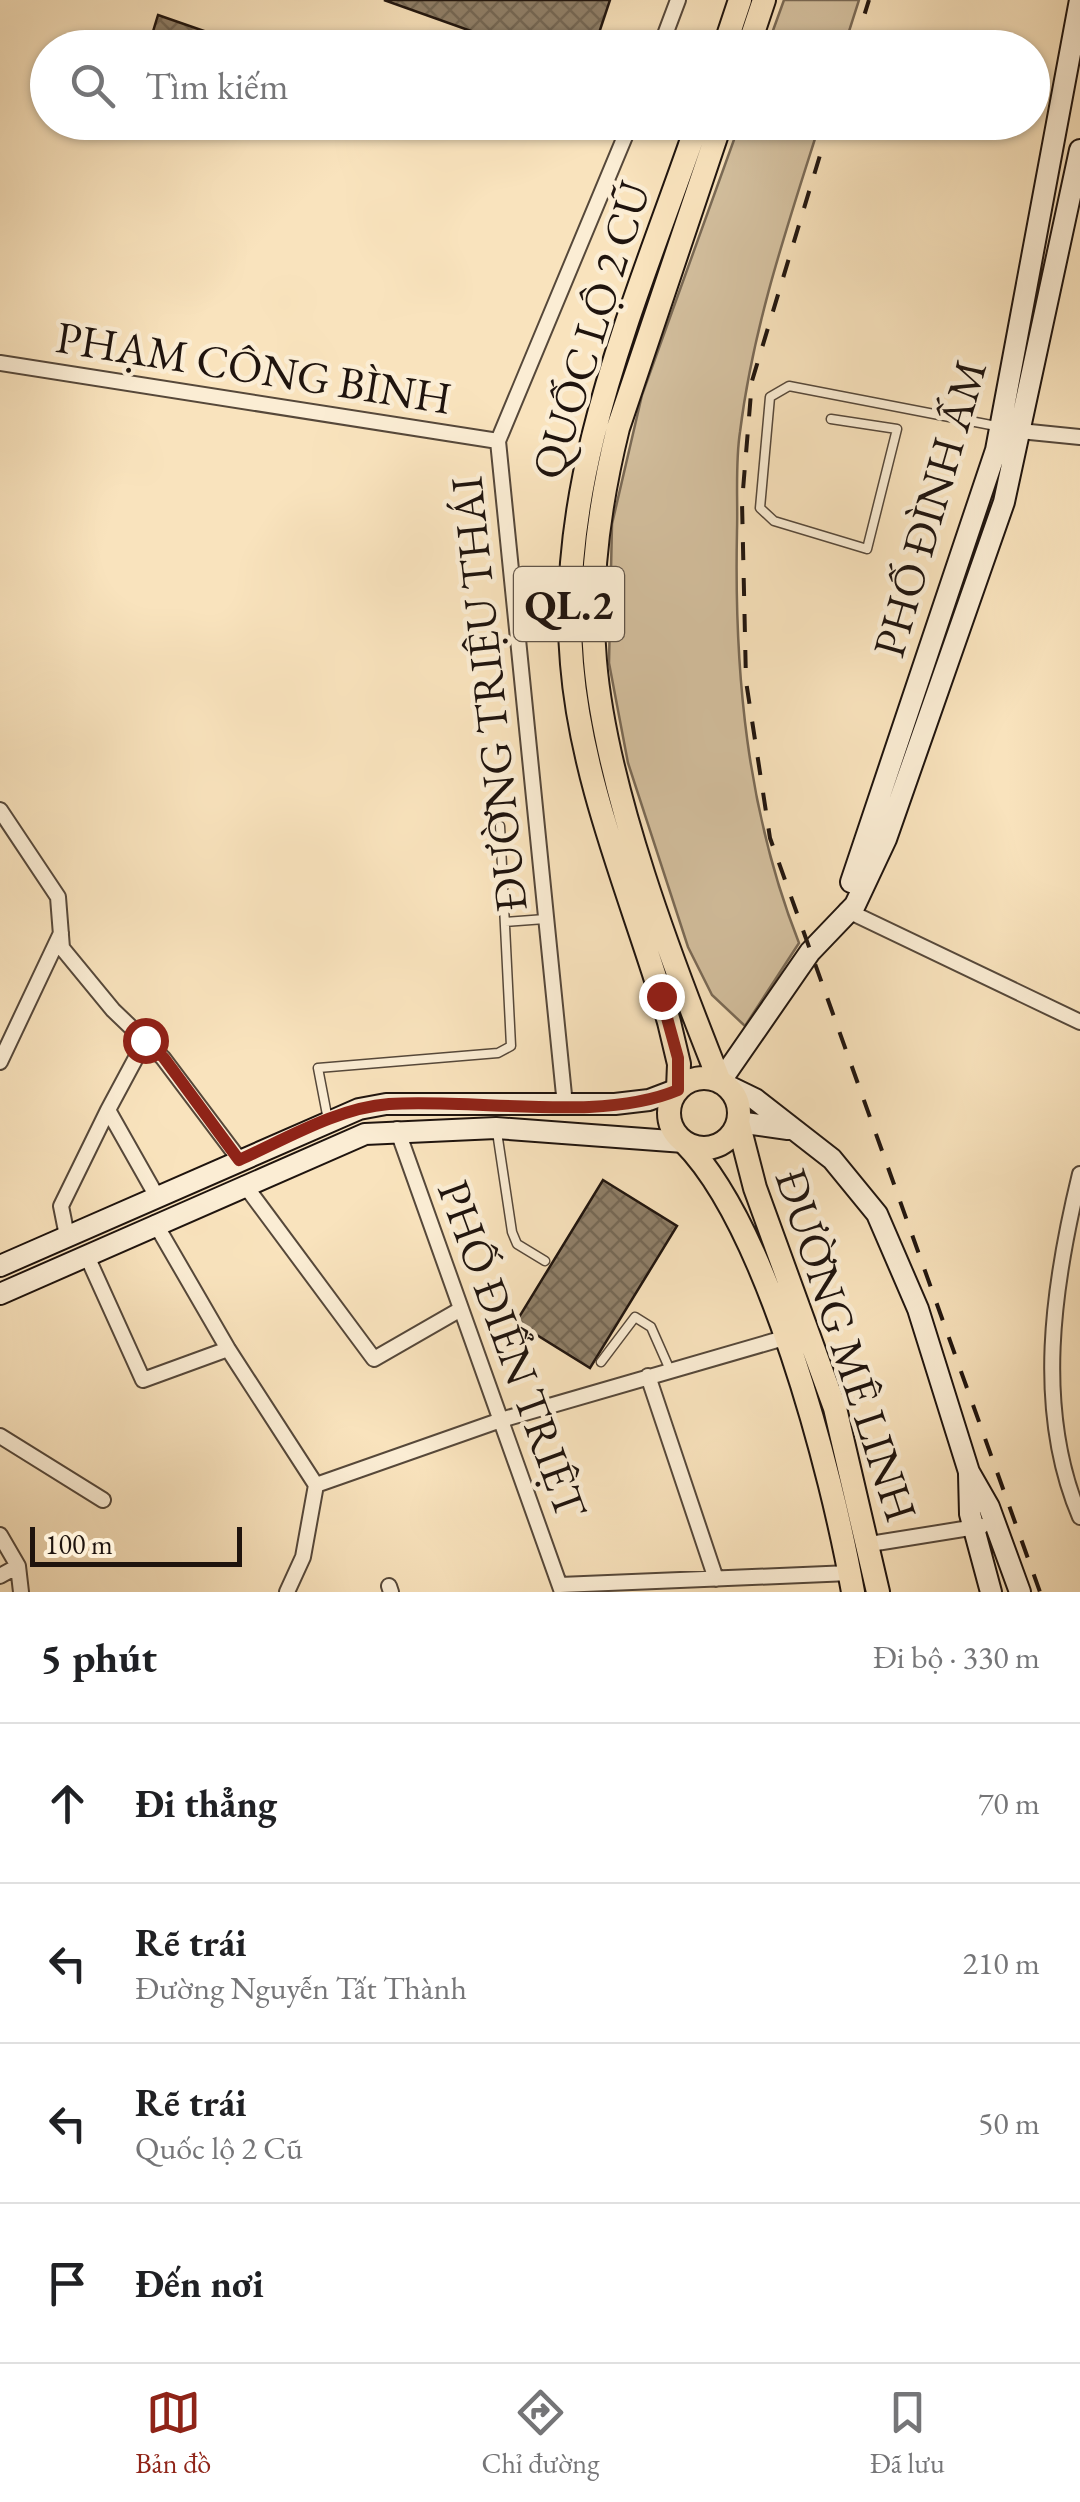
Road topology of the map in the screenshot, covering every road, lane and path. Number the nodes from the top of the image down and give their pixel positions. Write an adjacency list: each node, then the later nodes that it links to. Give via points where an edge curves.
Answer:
1 (678, 0): 6 (street)
2 (740, 0): 7 (main road)
3 (764, 0): 8 (main road)
4 (1080, 0): 5 (main road, PHỐ ĐÌNH ẤM)
5 (1078, 25): 15 (main road, PHỐ ĐÌNH ẤM)
6 (667, 30)
7 (730, 30)
8 (754, 30)
9 (623, 140): 17 (street, ĐƯỜNG TRIỆU THÁI)
10 (692, 140): 28 (main road, QUỐC LỘ 2 CŨ / QL.2, via 590,445 573,533 569,602 587,750 672,1034)
11 (715, 140): 27 (main road, QUỐC LỘ 2 CŨ / QL.2, via 618,428 596,546 594,617 603,712 621,791)
12 (1080, 150): 15 (main road, PHỐ ĐÌNH ẤM)
13 (0, 362): 17 (street, PHẠM CÔNG BÌNH)
14 (831, 419): 15 (lane, via 897,429 867,549 774,521 760,508 770,397 789,386)
15 (1011, 429): 16 (street); 20 (main road, PHỐ ĐÌNH ẤM, via 1004,502 886,838 855,905)
16 (1080, 437)
17 (498, 441): 21 (street, ĐƯỜNG TRIỆU THÁI)
18 (0, 810): 23 (street, via 58,898)
19 (500, 826): 22 (lane)
20 (846, 910): 24 (street); 27 (main road, PHỐ ĐÌNH ẤM)
21 (545, 920): 22 (lane); 29 (street, ĐƯỜNG TRIỆU THÁI)
22 (505, 922): 31 (lane, via 508,1050 318,1068)
23 (61, 932): 25 (street, via 62,948); 26 (street)
24 (1080, 1022)
25 (145, 1040): 30 (street); 37 (street)
26 (1, 1057)
27 (720, 1082): 28 (main road, via 698,1079); 32 (main road, QL.2, via 736,1099); 35 (main road, via 756,1099)
28 (678, 1090): 29 (main road, via 632,1103); 36 (main road, QL.2, via 669,1118)
29 (565, 1105): 31 (main road, via 386,1104)
30 (108, 1110): 40 (street); 42 (street, via 61,1206)
31 (328, 1120): 37 (main road)
32 (738, 1122): 35 (main road); 36 (main road, via 716,1146); 63 (main road, ĐƯỜNG MÊ LINH / QL.2, via 755,1188 835,1408)
33 (496, 1128): 34 (main road); 36 (main road); 44 (lane, via 512,1232 517,1244)
34 (397, 1130): 39 (main road, via 338,1144); 47 (street, PHỐ ĐIỂN TRIỆT)
35 (795, 1131): 55 (main road, via 851,1177 884,1228 918,1309)
36 (684, 1142): 48 (main road, ĐƯỜNG MÊ LINH / QL.2, via 726,1199)
37 (239, 1160): 40 (main road)
38 (1080, 1174): 58 (street, via 1053,1308 1055,1434)
39 (244, 1184): 41 (main road); 47 (street, via 374,1359)
40 (156, 1195): 42 (main road)
41 (155, 1223): 43 (main road); 49 (street)
42 (67, 1236): 45 (main road)
43 (86, 1254): 46 (main road); 49 (street, via 144,1380)
44 (544, 1261)
45 (0, 1266)
46 (0, 1294)
47 (461, 1309): 53 (street, PHỐ ĐIỂN TRIỆT)
48 (784, 1338): 51 (street); 67 (main road, ĐƯỜNG MÊ LINH / QL.2)
49 (228, 1349): 56 (street)
50 (601, 1362): 51 (lane, via 635,1317 651,1327)
51 (670, 1370): 52 (street)
52 (648, 1376): 53 (street); 66 (street)
53 (501, 1420): 56 (street); 68 (street, PHỐ ĐIỂN TRIỆT)
54 (0, 1436): 57 (street)
55 (969, 1472): 60 (main road); 61 (main road)
56 (316, 1484): 70 (street, via 303,1557)
57 (103, 1500)
58 (1077, 1502): 59 (street)
59 (1080, 1518)
60 (996, 1524): 61 (street); 73 (main road)
61 (973, 1528): 63 (street); 72 (main road)
62 (0, 1534): 64 (street)
63 (870, 1544): 71 (main road, ĐƯỜNG MÊ LINH / QL.2)
64 (18, 1566): 65 (street); 69 (street)
65 (0, 1576)
66 (716, 1578): 67 (street); 68 (street)
67 (851, 1582)
68 (561, 1589)
69 (21, 1592)
70 (287, 1592)
71 (878, 1592)
72 (988, 1592)
73 (1020, 1592)

